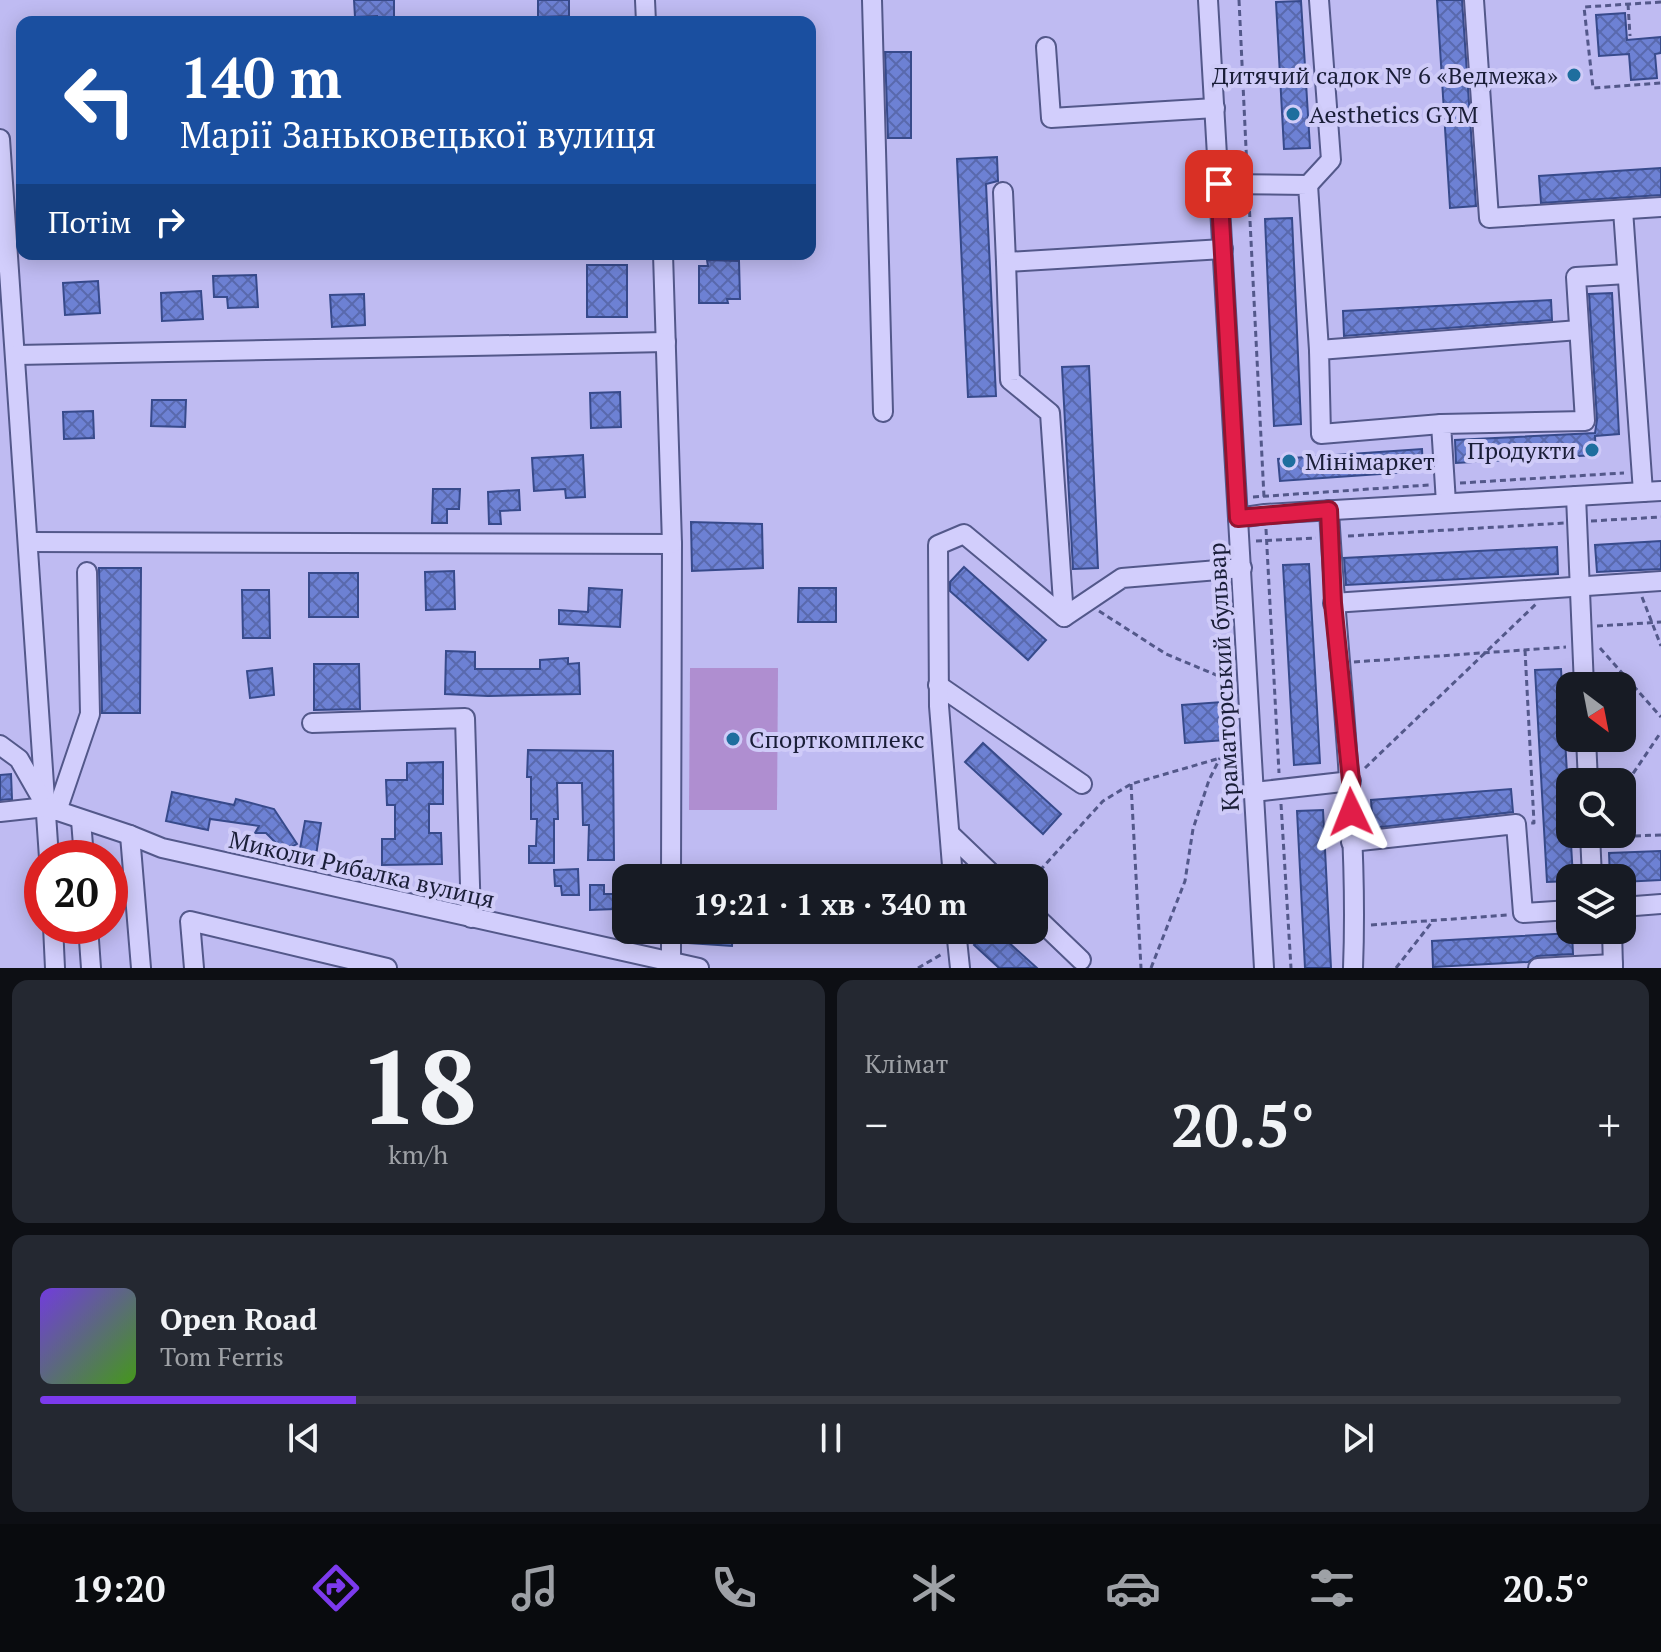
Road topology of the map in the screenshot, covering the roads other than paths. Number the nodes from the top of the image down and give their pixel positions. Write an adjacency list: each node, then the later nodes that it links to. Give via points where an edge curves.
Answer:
1 (872, 0): 21 (street)
2 (1208, 0): 6 (street, Краматорський бульвар)
3 (1319, 0): 9 (street, via 1331,160)
4 (1474, 0): 12 (street, via 1489,218)
5 (1046, 47): 6 (street, via 1051,118)
6 (1215, 108): 8 (street, Краматорський бульвар)
7 (0, 139): 20 (street)
8 (1219, 184): 9 (street); 13 (street, Краматорський бульвар)
9 (1308, 185): 19 (street)
10 (1003, 192): 15 (street)
11 (1661, 207): 12 (street)
12 (1623, 210): 16 (street)
13 (1223, 249): 15 (street); 27 (street, Краматорський бульвар)
14 (663, 260): 18 (street)
15 (1006, 262): 35 (street, via 1010,380 1050,413)
16 (1627, 274): 17 (street, via 1576,277); 23 (street)
17 (1579, 330): 19 (street); 22 (street, via 1585,421)
18 (666, 342): 20 (street); 29 (street)
19 (1319, 350): 22 (street, via 1321,434)
20 (17, 355): 28 (street)
21 (883, 412)
22 (1441, 424): 25 (street)
23 (1652, 491): 24 (street)
24 (1576, 496): 25 (street); 33 (street)
25 (1446, 503): 26 (street)
26 (1329, 510): 27 (street); 34 (street)
27 (1238, 518): 30 (street, Краматорський бульвар)
28 (29, 542): 29 (street); 43 (street)
29 (672, 544): 51 (street)
30 (1242, 568): 35 (street, via 1122,578); 42 (street, Краматорський бульвар)
31 (87, 572): 43 (street, via 90,714)
32 (1661, 581): 33 (street)
33 (1580, 585): 34 (street); 36 (street)
34 (1333, 603): 40 (street)
35 (1064, 617): 37 (street, via 964,534 938,545)
36 (1583, 672)
37 (938, 685): 41 (street); 46 (street)
38 (312, 723): 57 (street, via 465,718)
39 (1, 744): 43 (street, via 19,759)
40 (1351, 781): 42 (street); 50 (street)
41 (1082, 784)
42 (1254, 792): 74 (street, Краматорський бульвар)
43 (52, 809): 44 (street); 45 (street, Миколи Рибалка вулиця); 48 (street)
44 (0, 812)
45 (81, 820): 47 (street, Миколи Рибалка вулиця); 49 (street)
46 (950, 834): 52 (street); 53 (street)
47 (130, 835): 57 (street, Миколи Рибалка вулиця, via 162,848); 69 (street)
48 (50, 840)
49 (83, 840)
50 (1351, 842): 56 (street, via 1516,824 1523,913); 75 (street)
51 (671, 864)
52 (952, 864)
53 (981, 864)
54 (1661, 904): 55 (street)
55 (1636, 906)
56 (1556, 911)
57 (471, 918): 65 (street, Миколи Рибалка вулиця)
58 (1048, 928): 64 (street)
59 (54, 944): 67 (street)
60 (89, 944): 68 (street)
61 (671, 944): 65 (street)
62 (957, 944): 73 (street)
63 (1612, 944): 66 (street)
64 (1081, 960)
65 (671, 961): 72 (street, Миколи Рибалка вулиця)
66 (1613, 966): 76 (street)
67 (55, 968)
68 (91, 968)
69 (141, 968)
70 (194, 968): 71 (street, via 190,921)
71 (387, 968)
72 (699, 968)
73 (960, 968)
74 (1264, 968)
75 (1353, 968)
76 (1538, 968)

